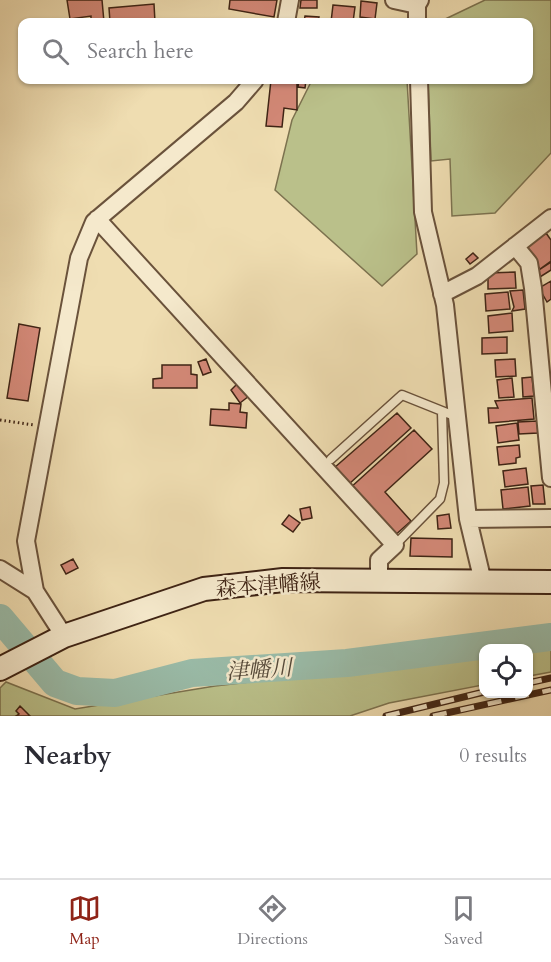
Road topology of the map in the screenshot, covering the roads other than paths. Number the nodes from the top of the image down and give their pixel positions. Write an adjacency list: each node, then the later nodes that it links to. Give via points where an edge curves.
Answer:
1 (290, 0): 4 (street)
2 (394, 0): 3 (street)
3 (418, 2): 5 (street)
4 (287, 18)
5 (417, 18)
6 (252, 84): 9 (street, via 236,102)
7 (419, 84): 11 (street, via 423,212)
8 (551, 218): 10 (street)
9 (97, 219): 19 (street); 24 (street, via 79,258 26,541)
10 (515, 246): 11 (street, via 477,276); 12 (street, via 529,262)
11 (442, 294): 14 (street)
12 (543, 314): 13 (street)
13 (548, 412): 16 (street)
14 (450, 415): 15 (lane, via 402,396); 18 (street); 19 (lane, via 440,499)
15 (331, 459)
16 (551, 478)
17 (551, 518): 18 (street)
18 (468, 519): 22 (street)
19 (395, 545): 21 (street, via 379,560)
20 (0, 568): 24 (street)
21 (379, 581): 22 (main road, 森本津幡線); 25 (main road, 森本津幡線, via 283,580 204,589)
22 (483, 582): 23 (main road, 森本津幡線)
23 (551, 582)
24 (35, 591): 25 (street)
25 (64, 636): 26 (main road, 森本津幡線)
26 (0, 669)

